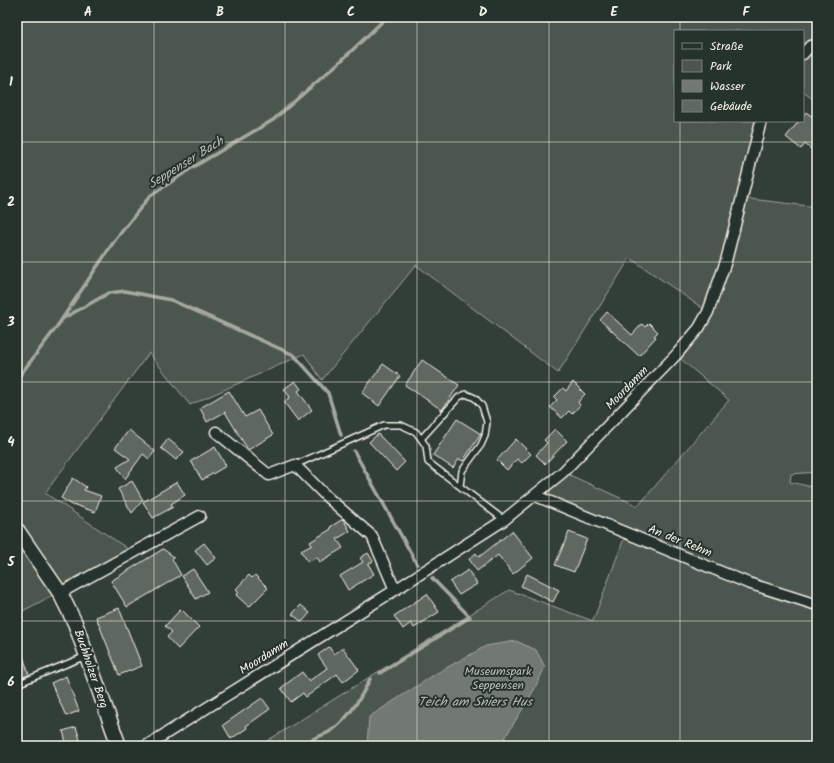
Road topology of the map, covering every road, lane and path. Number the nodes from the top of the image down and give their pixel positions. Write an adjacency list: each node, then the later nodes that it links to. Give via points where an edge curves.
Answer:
1 (814, 43): 2 (street)
2 (804, 53)
3 (761, 122): 8 (street, Moordamm, via 726,261 708,312 699,328 574,461)
4 (216, 432): 6 (street, via 268,476)
5 (421, 439): 6 (lane, via 416,432 401,425 384,425); 7 (lane, via 426,446 428,462); 7 (lane, via 459,397 470,394 482,406 487,422 485,436 462,471)
6 (295, 465): 12 (street, via 372,536)
7 (460, 486): 10 (lane)
8 (536, 496): 10 (street, Moordamm); 14 (street, An der Rehm, via 748,583)
9 (200, 516): 13 (street)
10 (504, 520): 12 (street, Moordamm)
11 (17, 530): 13 (main road, Buchholzer Berg)
12 (395, 590): 18 (street, Moordamm)
13 (60, 593): 15 (main road, Buchholzer Berg, via 75,623)
14 (817, 605)
15 (86, 656): 16 (lane); 17 (main road, Buchholzer Berg)
16 (17, 684)
17 (118, 746)
18 (146, 746)

